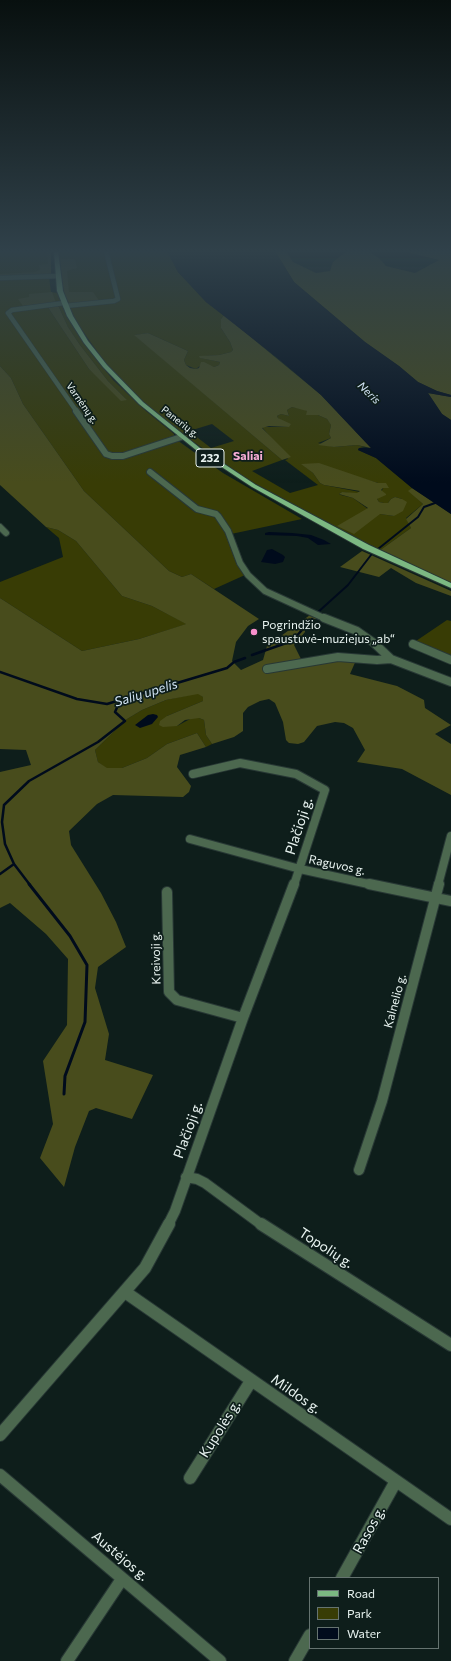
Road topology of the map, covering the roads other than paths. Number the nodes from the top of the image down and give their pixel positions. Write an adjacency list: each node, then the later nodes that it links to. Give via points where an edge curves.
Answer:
1 (19, 329): 3 (street, Varnėnų g., via 106,454 123,456)
2 (79, 329): 3 (main road, Panerių g. / 232, via 86,342 122,385)
3 (181, 436): 7 (main road, Panerių g. / 232, via 227,469 276,498 375,552)
4 (150, 472): 9 (street, via 197,509 218,516 228,531 240,563 248,575 265,591 315,615 357,631)
5 (0, 527): 6 (street)
6 (6, 534)
7 (451, 586)
8 (413, 644): 10 (street)
9 (391, 659): 11 (street, via 338,657); 12 (street)
10 (451, 660)
11 (267, 669)
12 (451, 682)
13 (193, 774): 16 (street, Plačioji g., via 218,766 240,763 296,774 325,790)
14 (451, 836): 18 (street, Kalnelio g.)
15 (190, 839): 16 (street, Raguvos g.)
16 (300, 869): 18 (street, Raguvos g.); 20 (street, Plačioji g.)
17 (167, 892): 20 (street, Kreivoji g., via 169,992 177,1000)
18 (435, 898): 19 (street, Raguvos g.); 21 (street, Kalnelio g., via 382,1100)
19 (451, 901)
20 (243, 1018): 22 (street, Plačioji g.)
21 (359, 1170)
22 (186, 1177): 23 (street, Plačioji g., via 175,1211 159,1244 145,1268); 24 (street, Topolių g., via 205,1183 264,1226)
23 (125, 1292): 25 (street, Mildos g.); 26 (street, Plačioji g.)
24 (451, 1345)
25 (251, 1380): 28 (street, Kupolės g.); 29 (street, Mildos g.)
26 (0, 1434)
27 (0, 1475): 32 (street, Austėjos g.)
28 (190, 1478)
29 (396, 1481): 30 (street, Mildos g.); 31 (street, Rasos g.)
30 (451, 1518)
31 (343, 1577)
32 (122, 1579): 34 (street); 35 (street, Austėjos g.)
33 (309, 1637): 36 (street)
34 (67, 1661)
35 (220, 1661)
36 (295, 1661)

